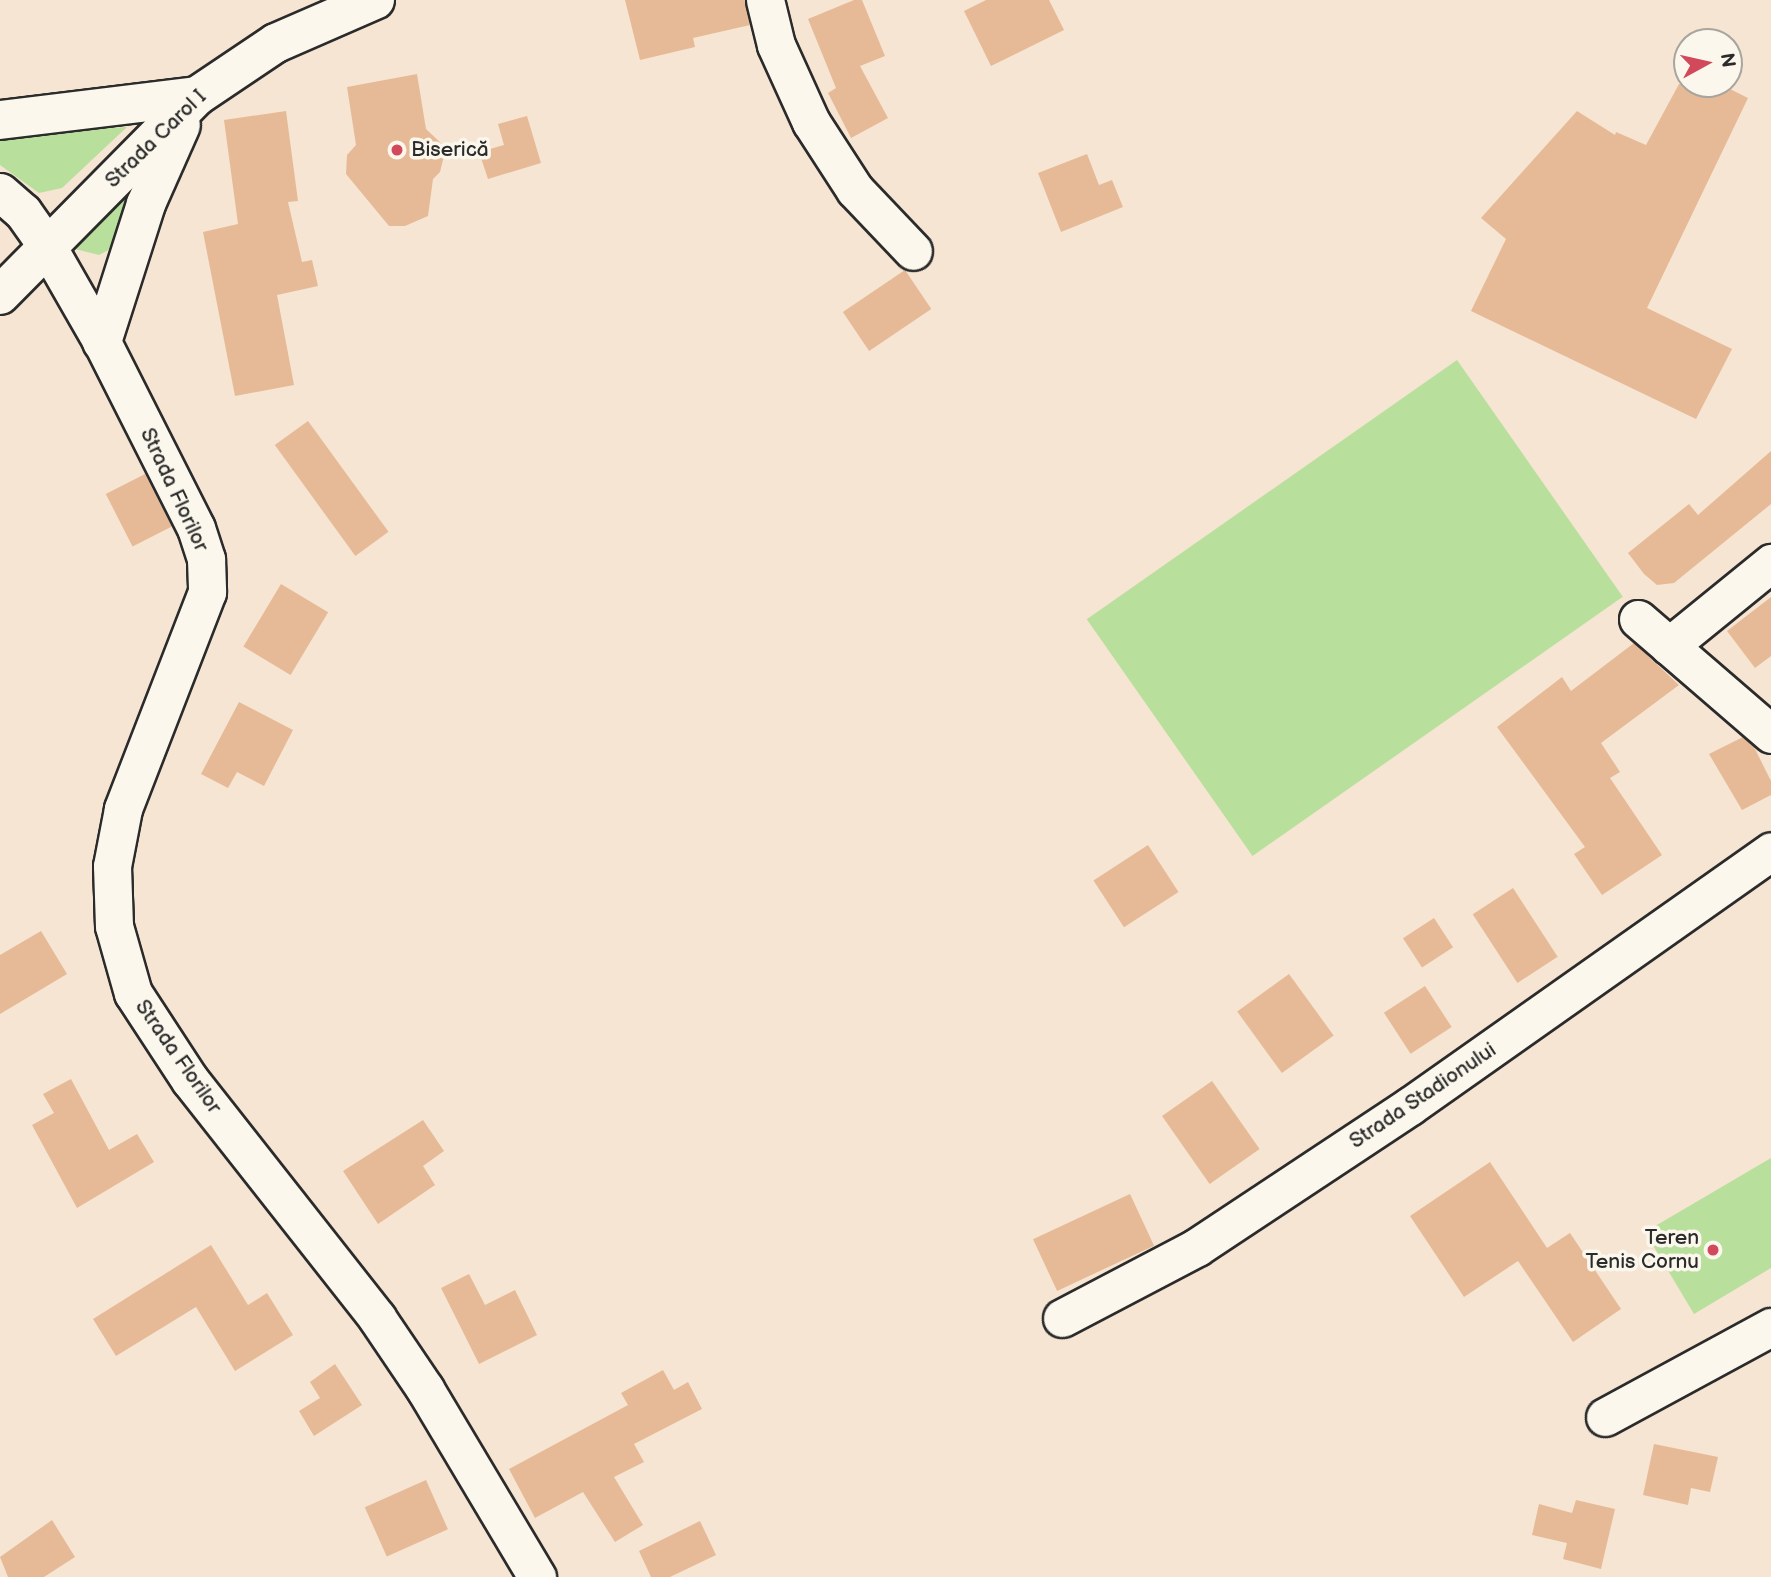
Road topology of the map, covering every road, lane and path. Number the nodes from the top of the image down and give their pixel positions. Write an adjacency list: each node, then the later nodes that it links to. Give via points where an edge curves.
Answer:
1 (375, 0): 3 (main road, Strada Carol I, via 276,43)
2 (765, 0): 7 (street, via 776,45 811,122 855,190)
3 (197, 96): 4 (main road); 6 (main road, Strada Carol I); 9 (main road, via 167,149)
4 (0, 120)
5 (0, 192): 6 (street, Strada Florilor, via 23,212)
6 (47, 246): 8 (main road, Strada Carol I); 9 (street, Strada Florilor)
7 (913, 250)
8 (0, 295)
9 (102, 342): 18 (street, Strada Florilor, via 196,528 206,559 207,592 122,809 112,866 114,926 133,993 190,1080 377,1318 425,1389)
10 (1771, 563): 12 (street)
11 (1638, 619): 12 (street)
12 (1669, 646): 13 (street)
13 (1771, 734)
14 (1771, 851): 15 (street, Strada Stadionului, via 1410,1106 1197,1247)
15 (1062, 1318)
16 (1771, 1327): 17 (street)
17 (1605, 1417)
18 (537, 1577)

